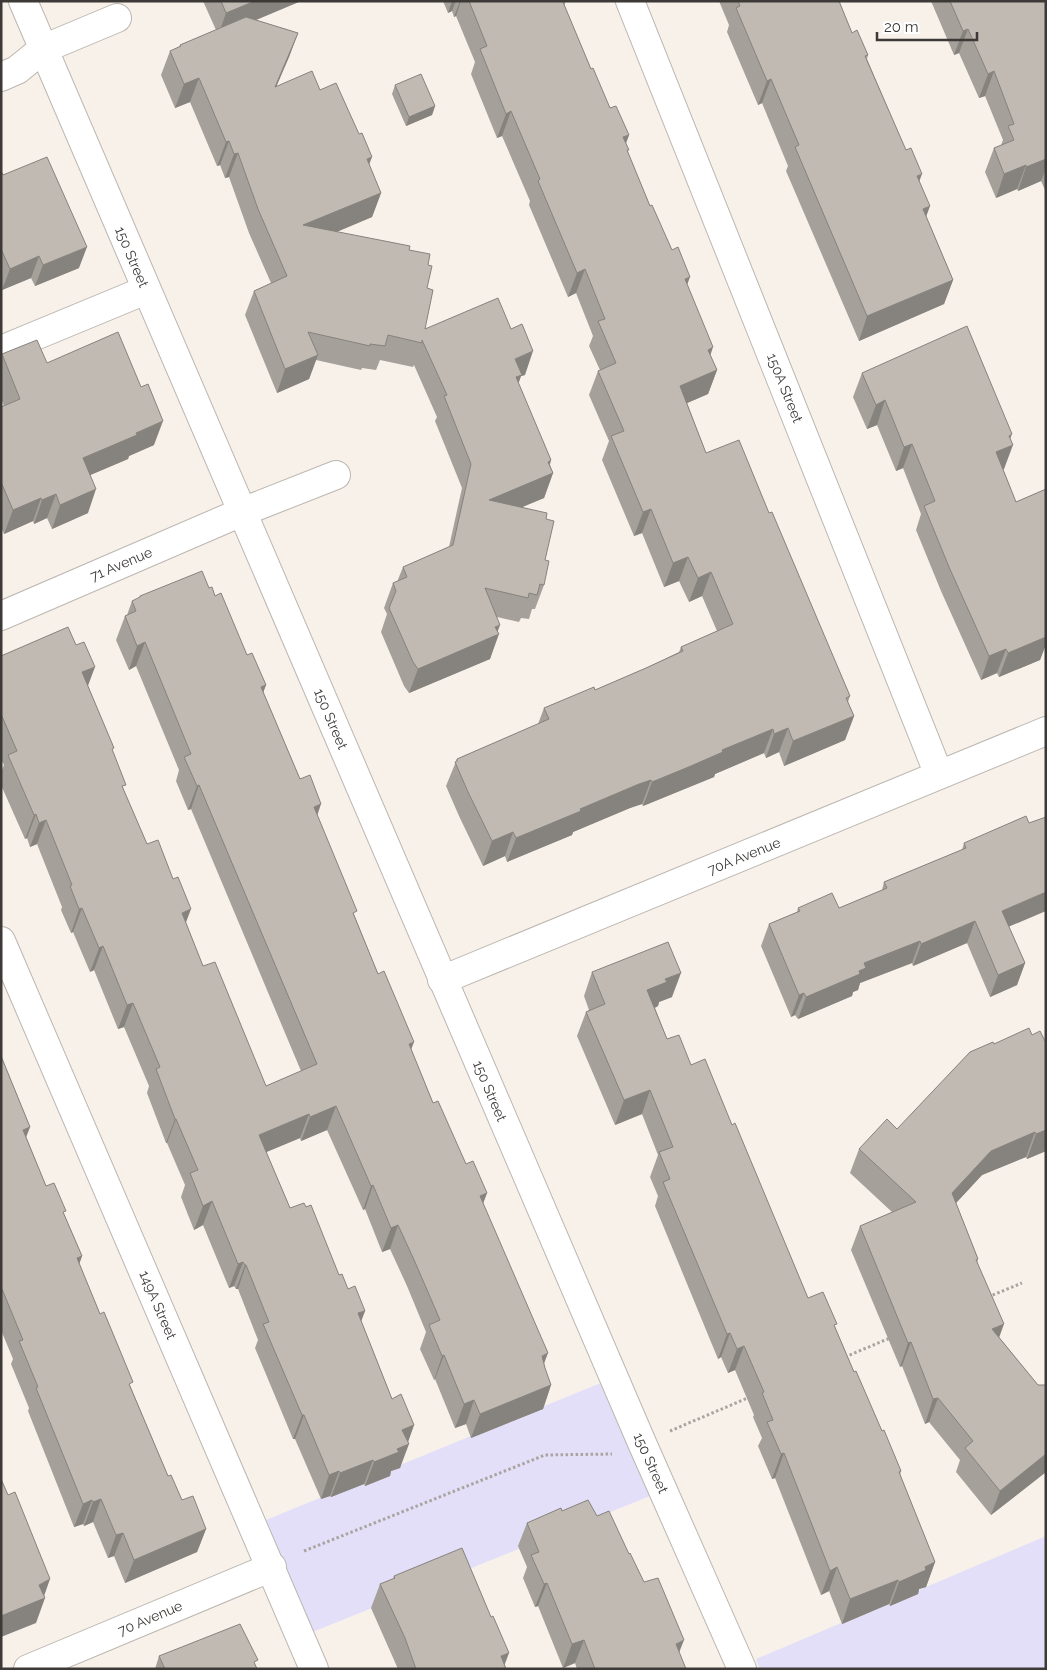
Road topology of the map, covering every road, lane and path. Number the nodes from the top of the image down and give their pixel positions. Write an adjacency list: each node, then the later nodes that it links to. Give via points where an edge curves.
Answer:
1 (23, 1): 4 (street, 150 Street)
2 (630, 1): 12 (street, 150A Street)
3 (118, 18): 4 (street)
4 (43, 49): 5 (street, via 17,70); 6 (street, 150 Street)
5 (1, 77)
6 (146, 290): 7 (street); 9 (street, 150 Street)
7 (1, 350)
8 (336, 475): 9 (street)
9 (242, 512): 10 (street, 71 Avenue); 14 (street, 150 Street)
10 (1, 616)
11 (1046, 730): 12 (street, 70A Avenue)
12 (939, 775): 14 (street, 70A Avenue)
13 (1, 941): 23 (street, 149A Street)
14 (442, 980): 26 (street, 150 Street)
15 (1022, 1283): 16 (path)
16 (981, 1300)
17 (892, 1338): 18 (path)
18 (840, 1359)
19 (759, 1394): 20 (path)
20 (668, 1432)
21 (616, 1452): 22 (path, via 609,1455 545,1456)
22 (304, 1551)
23 (272, 1567): 24 (street, 70 Avenue); 25 (street, 149A Street)
24 (28, 1669)
25 (314, 1669)
26 (742, 1669)

